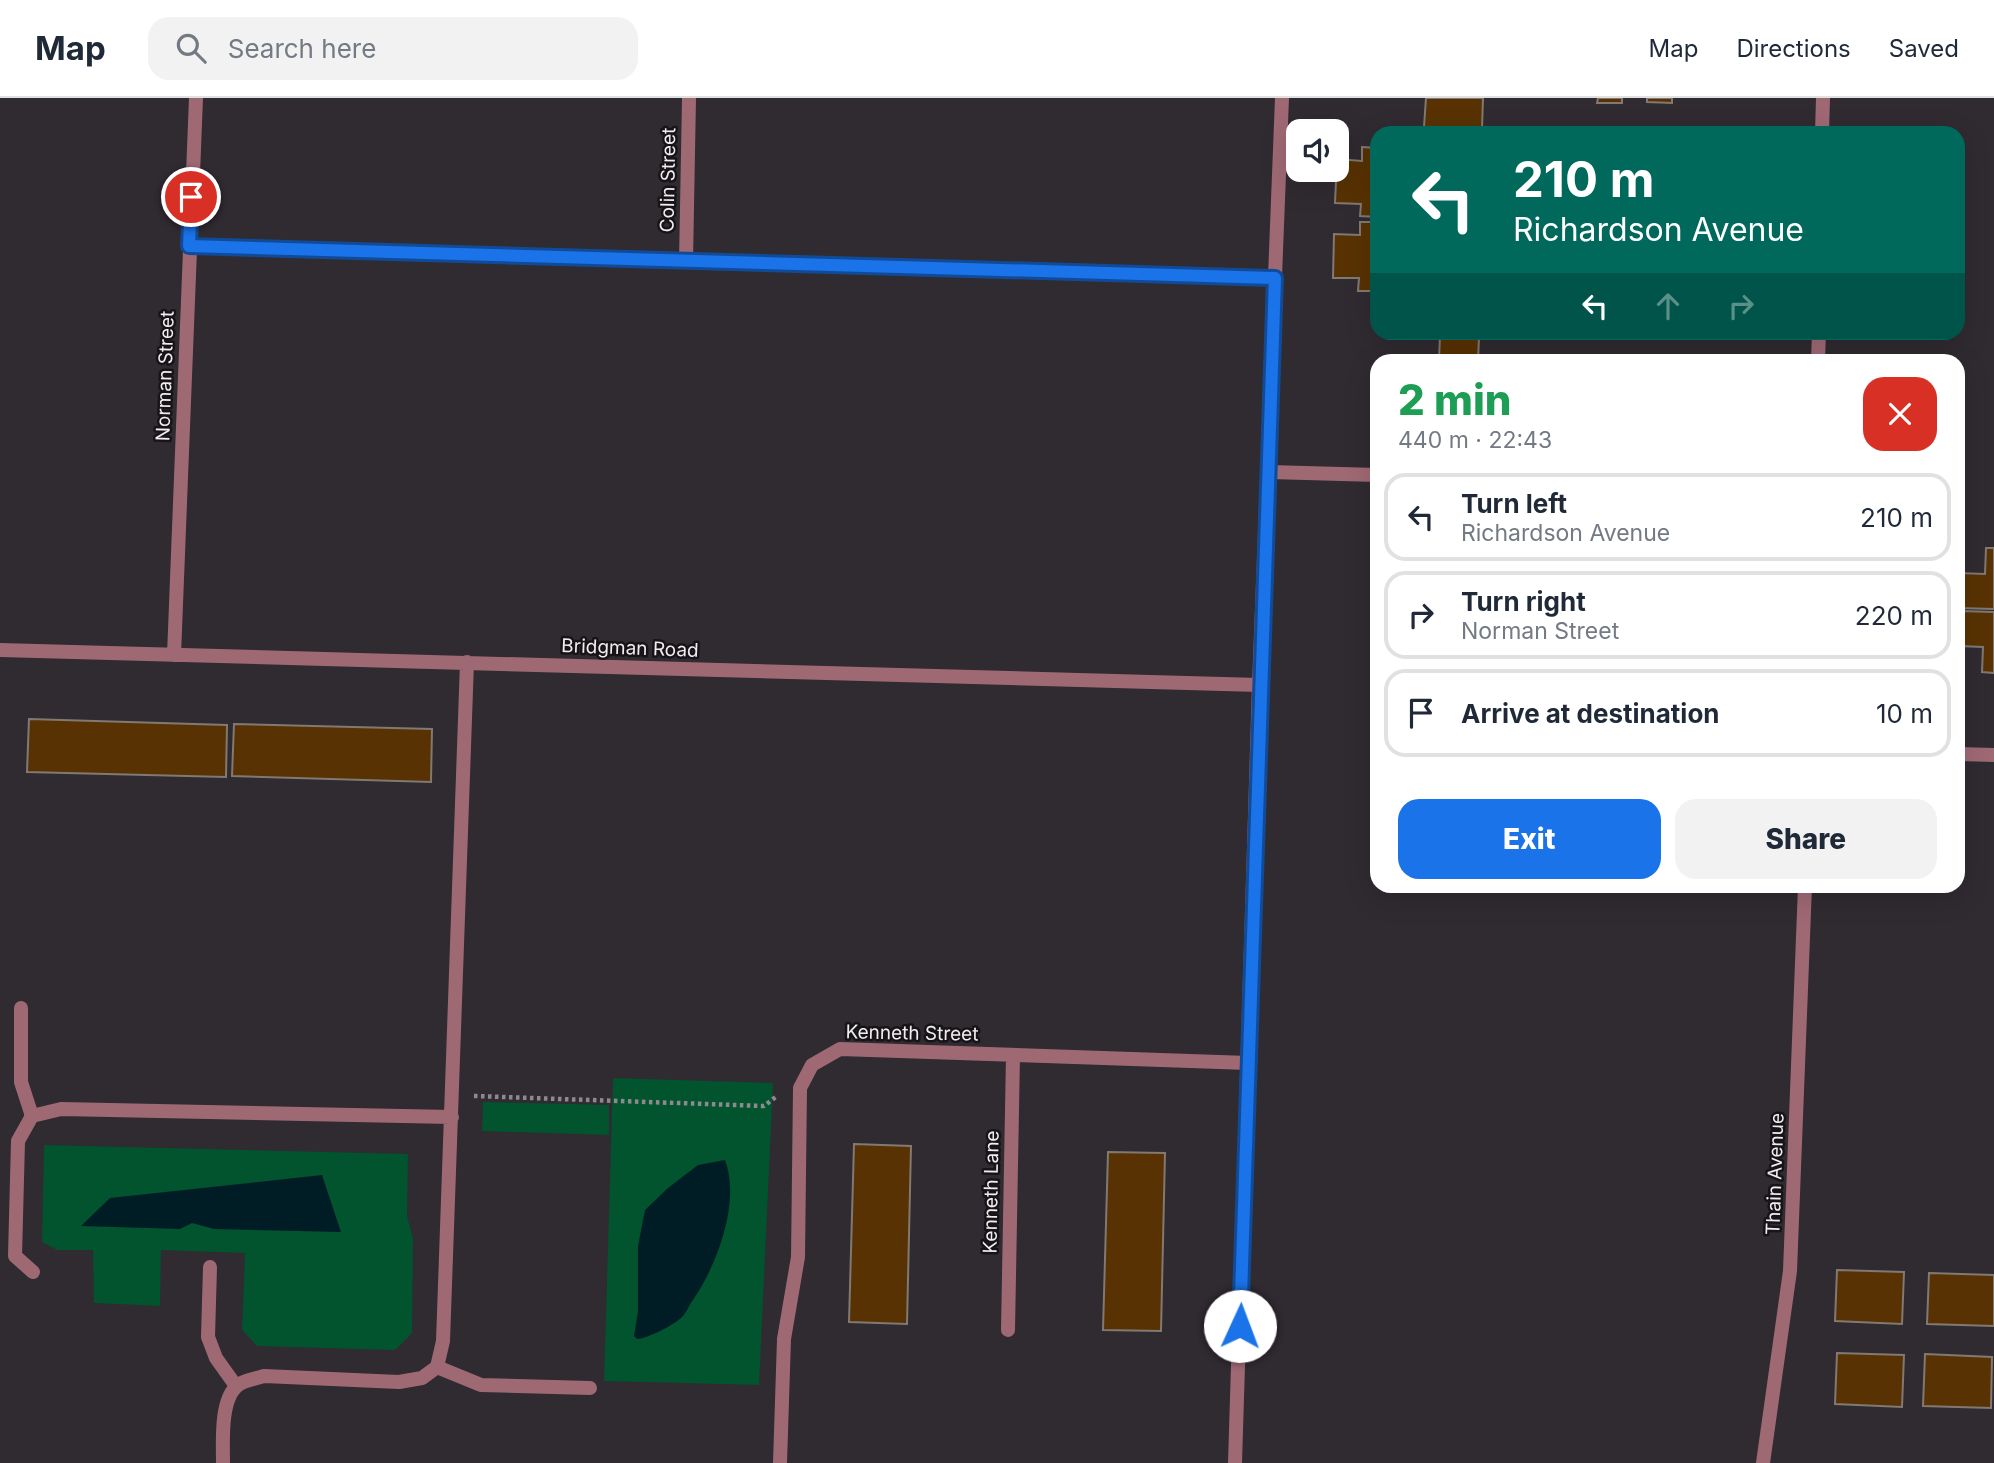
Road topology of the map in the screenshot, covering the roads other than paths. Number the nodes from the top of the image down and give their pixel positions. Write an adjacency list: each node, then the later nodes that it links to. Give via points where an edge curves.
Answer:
1 (196, 98): 6 (street, Norman Street)
2 (689, 98): 7 (street, Colin Street)
3 (1282, 98): 8 (street)
4 (1823, 98): 5 (street)
5 (1822, 126)
6 (189, 246): 7 (street); 12 (street, Norman Street)
7 (686, 262): 8 (street)
8 (1275, 278): 9 (street)
9 (1268, 472): 10 (street); 14 (street)
10 (1370, 475)
11 (0, 650): 12 (street, Bridgman Road)
12 (174, 655): 13 (street, Bridgman Road)
13 (467, 662): 14 (street, Bridgman Road); 22 (street)
14 (1259, 685): 20 (street)
15 (1965, 754): 16 (street)
16 (1994, 755)
17 (1805, 893): 32 (street, Thain Avenue, via 1790,1271)
18 (21, 1008): 21 (street, via 21,1082)
19 (1013, 1055): 20 (street, Kenneth Street); 25 (street, Kenneth Lane); 30 (street, Kenneth Street, via 840,1049 812,1065 800,1088 798,1257 784,1339)
20 (1248, 1063): 31 (street)
21 (32, 1116): 22 (street, via 61,1110); 24 (street, via 18,1141 15,1256)
22 (452, 1117): 26 (street, via 443,1341)
23 (210, 1267): 27 (street, via 208,1336)
24 (33, 1272)
25 (1008, 1330)
26 (437, 1367): 27 (street, via 422,1378 399,1382 264,1377); 28 (street, via 481,1385)
27 (236, 1386): 29 (street, via 226,1405)
28 (590, 1388)
29 (223, 1463)
30 (780, 1463)
31 (1235, 1463)
32 (1763, 1463)

